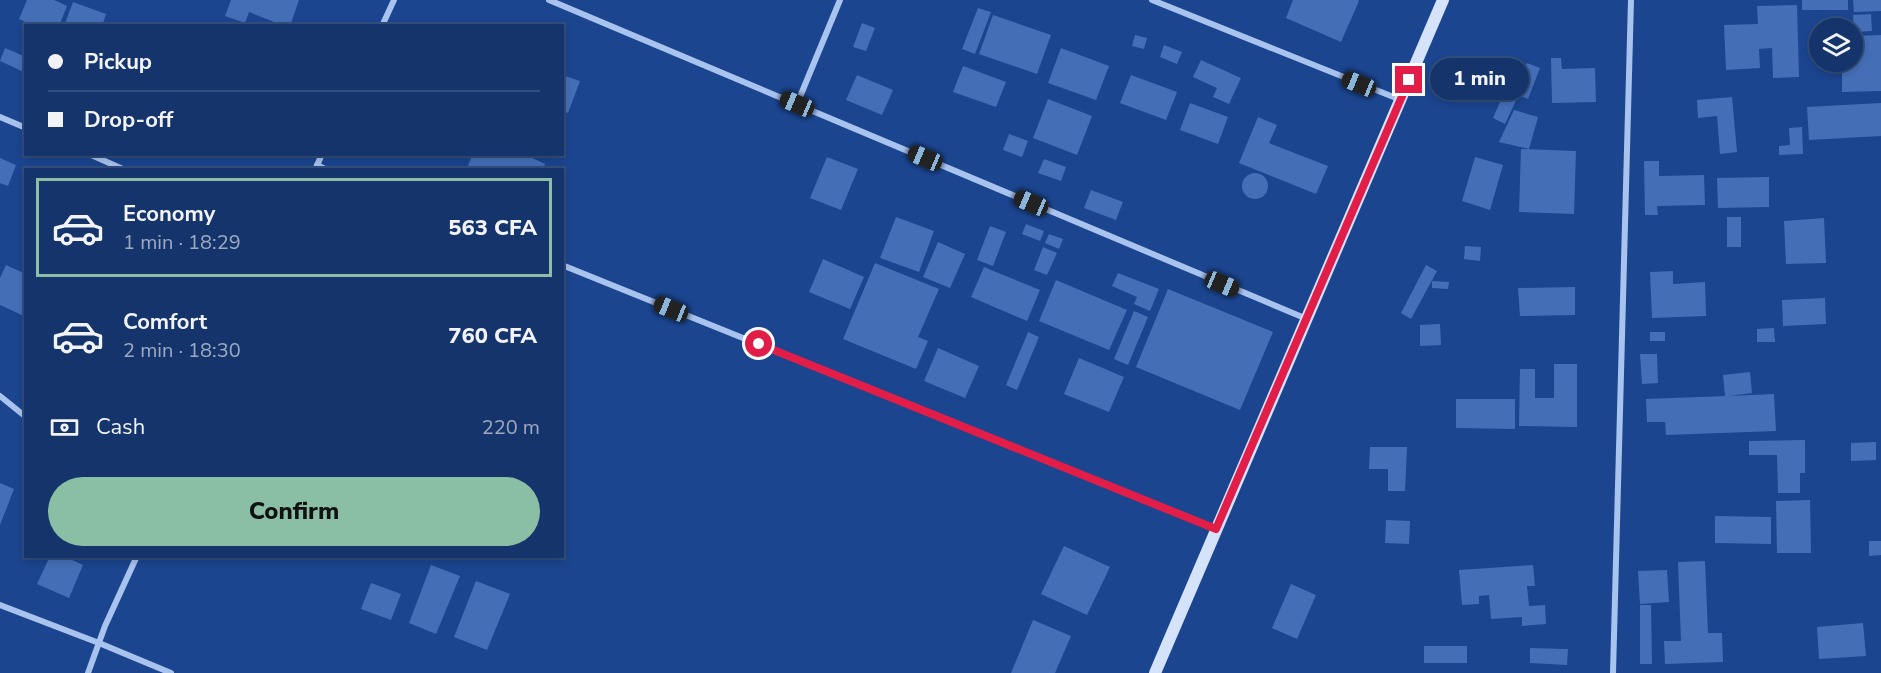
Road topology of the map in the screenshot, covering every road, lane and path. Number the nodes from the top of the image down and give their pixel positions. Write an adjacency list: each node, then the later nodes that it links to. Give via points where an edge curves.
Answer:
1 (549, 0): 9 (street)
2 (840, 0): 9 (street)
3 (1152, 0): 8 (street)
4 (1443, 0): 8 (street)
5 (1630, 0): 25 (street)
6 (391, 1): 7 (street)
7 (383, 24)
8 (1401, 100): 15 (street)
9 (797, 104): 15 (street)
10 (0, 117): 11 (street)
11 (24, 127)
12 (94, 156): 13 (street)
13 (120, 168)
14 (564, 266): 18 (street)
15 (1308, 320): 18 (street)
16 (0, 396): 17 (street)
17 (24, 415)
18 (1216, 529): 24 (street)
19 (136, 558): 21 (street)
20 (0, 605): 21 (street)
21 (99, 643): 22 (street); 23 (street)
22 (88, 673)
23 (171, 673)
24 (1155, 673)
25 (1612, 673)

